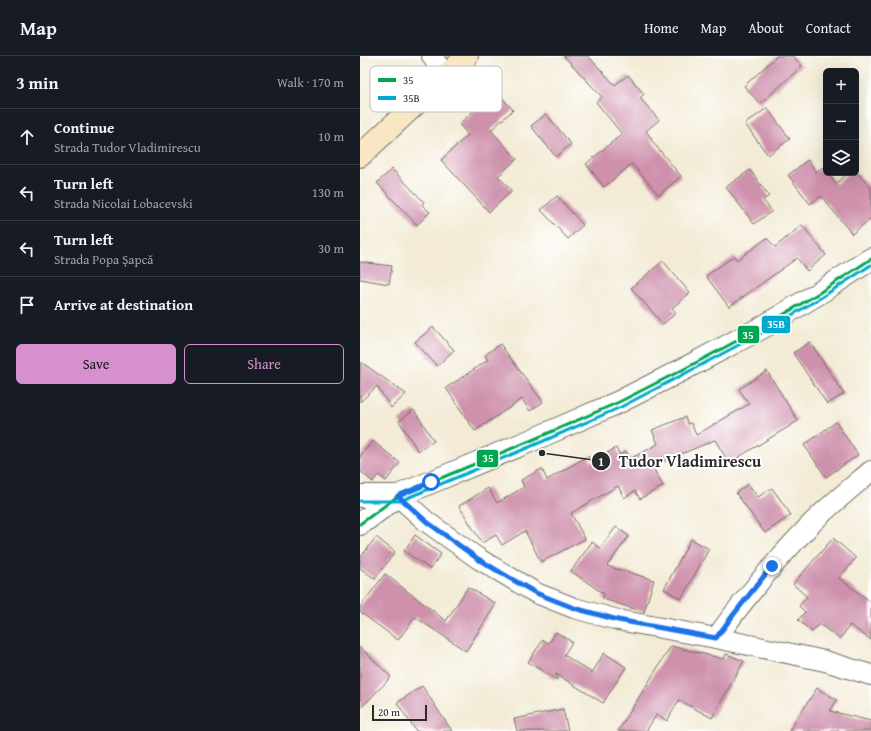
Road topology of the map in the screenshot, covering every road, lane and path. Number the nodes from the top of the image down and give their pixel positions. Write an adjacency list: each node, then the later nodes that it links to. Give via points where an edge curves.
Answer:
1 (432, 56): 3 (street)
2 (467, 56): 4 (main road)
3 (438, 66)
4 (456, 66)
5 (407, 112): 6 (main road)
6 (360, 156)
7 (871, 259): 10 (street, via 763,326 684,369 537,438)
8 (871, 471): 12 (street, via 812,523 772,566)
9 (360, 496): 10 (street)
10 (398, 496): 11 (street); 12 (street, via 427,522 478,559 536,593 574,608 611,618)
11 (360, 524)
12 (716, 638): 13 (street, via 825,661)
13 (871, 675)

